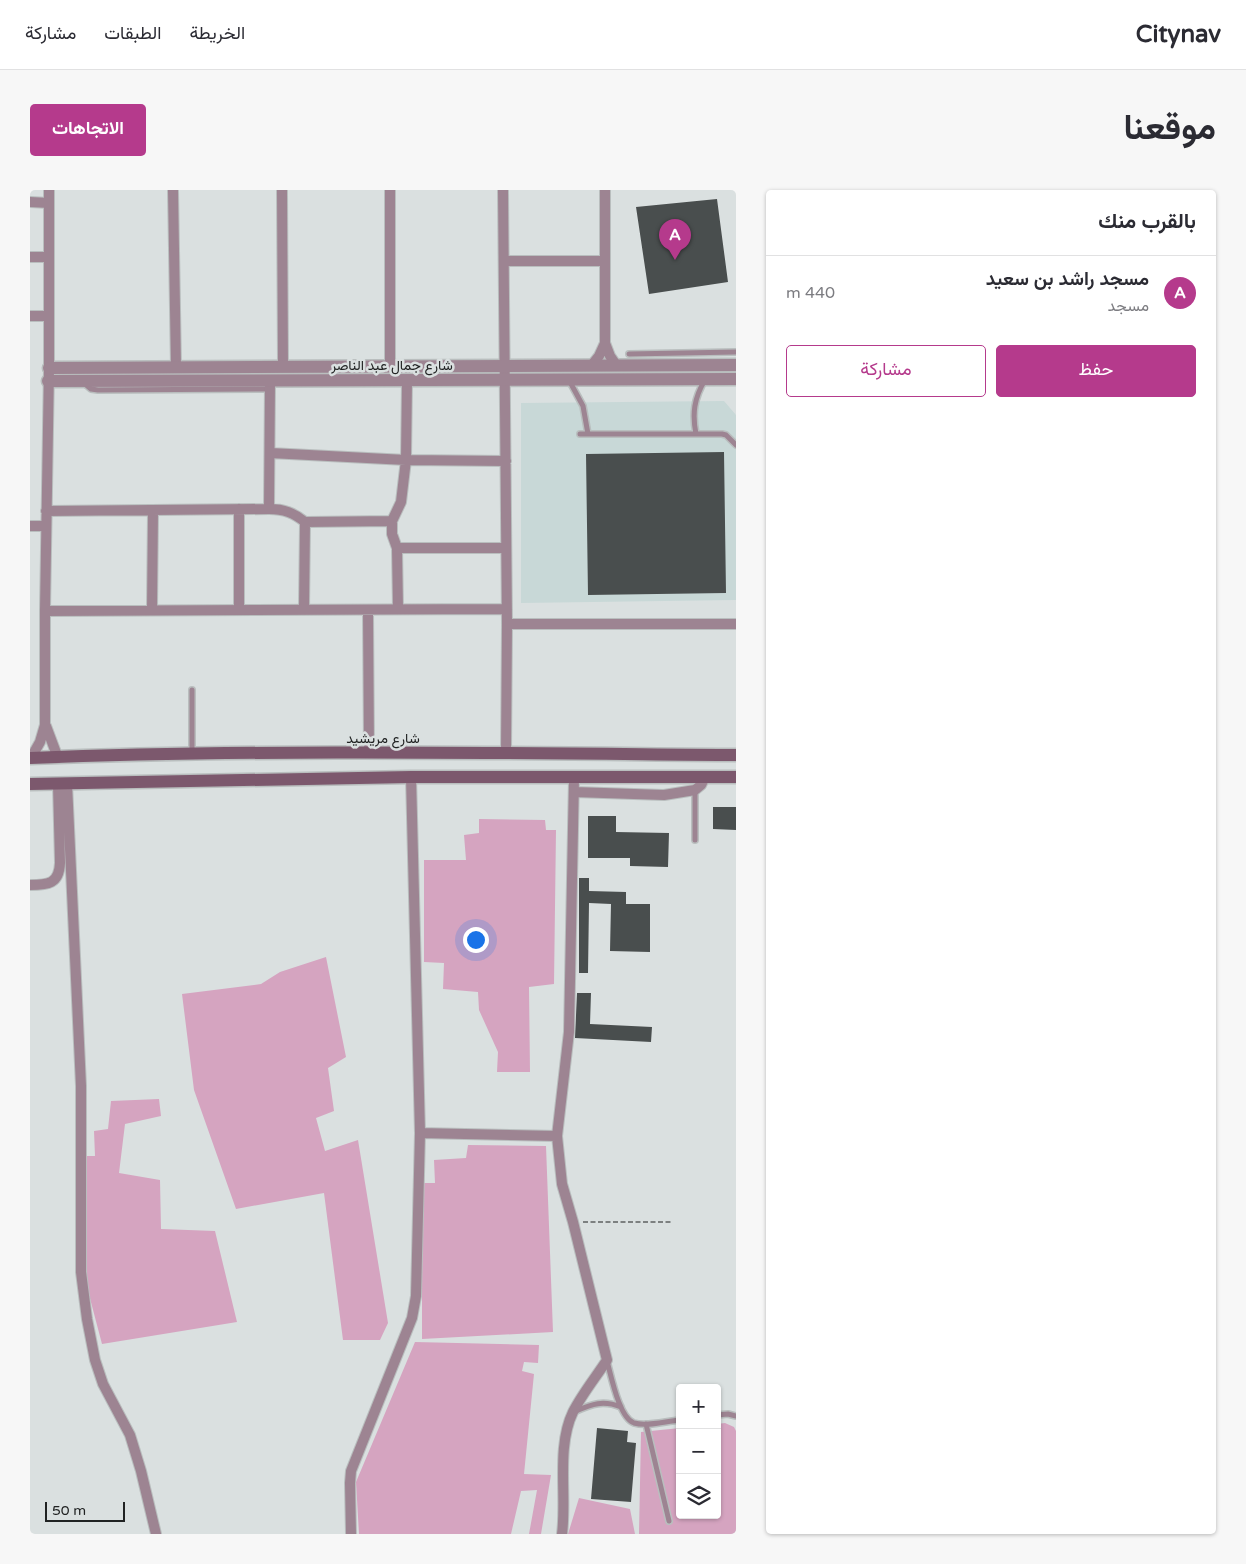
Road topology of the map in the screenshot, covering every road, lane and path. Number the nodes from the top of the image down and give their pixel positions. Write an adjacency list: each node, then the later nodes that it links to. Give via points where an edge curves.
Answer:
1 (50, 190): 8 (street)
2 (173, 190): 24 (street)
3 (282, 190): 23 (street)
4 (390, 190): 19 (street)
5 (503, 190): 11 (street)
6 (605, 190): 12 (street)
7 (30, 202): 8 (street)
8 (49, 202): 10 (street)
9 (30, 257): 10 (street)
10 (49, 257): 14 (street)
11 (504, 261): 12 (street); 20 (street)
12 (604, 261): 15 (street)
13 (30, 316): 14 (street)
14 (49, 316): 25 (street)
15 (605, 343): 21 (street); 22 (street)
16 (736, 352): 17 (lane)
17 (629, 354)
18 (736, 365): 22 (street, شارع جمال عبد الناصر)
19 (390, 366): 20 (street, شارع جمال عبد الناصر); 23 (street, شارع جمال عبد الناصر)
20 (505, 366): 21 (street, شارع جمال عبد الناصر); 30 (street)
21 (591, 366): 22 (street, شارع جمال عبد الناصر)
22 (617, 366)
23 (283, 367): 24 (street, شارع جمال عبد الناصر)
24 (176, 368): 25 (street, شارع جمال عبد الناصر)
25 (49, 374): 31 (street, شارع جمال عبد الناصر, via 82,381); 42 (street)
26 (568, 379): 27 (street, شارع جمال عبد الناصر); 30 (street, شارع جمال عبد الناصر); 33 (lane, via 583,406)
27 (705, 379): 28 (street, شارع جمال عبد الناصر); 34 (lane, via 694,406)
28 (736, 379)
29 (407, 380): 30 (street, شارع جمال عبد الناصر); 31 (street, شارع جمال عبد الناصر); 37 (street)
30 (505, 380): 38 (street)
31 (270, 384): 36 (street)
32 (580, 434): 33 (lane)
33 (588, 434): 34 (lane)
34 (696, 434): 35 (lane, via 726,435)
35 (736, 445)
36 (270, 453): 37 (street); 40 (street)
37 (406, 460): 38 (street); 43 (street, via 402,502)
38 (506, 461): 48 (street)
39 (239, 509): 40 (street); 41 (street); 52 (street)
40 (269, 509): 44 (street, via 291,512)
41 (153, 510): 42 (street); 51 (street)
42 (46, 511): 46 (street)
43 (392, 521): 44 (street); 47 (street)
44 (305, 522): 53 (street)
45 (30, 526): 46 (street)
46 (46, 526): 55 (street)
47 (397, 548): 48 (street); 49 (street)
48 (506, 548): 50 (street)
49 (398, 609): 50 (street); 54 (street)
50 (507, 609): 56 (street)
51 (152, 610): 52 (street); 55 (street)
52 (239, 610): 53 (street)
53 (304, 610): 54 (street)
54 (368, 610): 60 (street)
55 (45, 611): 59 (street)
56 (507, 624): 57 (street); 61 (street)
57 (736, 624)
58 (192, 690): 62 (lane)
59 (45, 725): 64 (street); 65 (street)
60 (370, 753): 61 (main road, شارع مريشيد); 62 (main road, شارع مريشيد)
61 (506, 753): 63 (main road, شارع مريشيد)
62 (192, 754): 65 (main road, شارع مريشيد)
63 (736, 755)
64 (30, 758): 65 (main road, شارع مريشيد)
65 (58, 758)
66 (736, 760): 68 (main road, via 710,764)
67 (411, 777): 69 (main road); 72 (main road); 77 (street)
68 (704, 777): 69 (main road); 70 (main road); 73 (street)
69 (574, 778): 74 (street)
70 (736, 778)
71 (30, 784): 72 (main road)
72 (62, 784): 76 (street, via 59,873 50,883); 89 (street, via 81,1086 81,1272 95,1360 103,1384 130,1435)
73 (695, 790): 74 (street, via 664,795); 75 (lane)
74 (574, 792): 78 (street, via 569,1032)
75 (695, 840)
76 (30, 885)
77 (420, 1133): 78 (street); 90 (street, via 414,1310 351,1471)
78 (557, 1136): 79 (street, via 562,1184)
79 (573, 1222): 80 (path); 81 (street)
80 (672, 1222)
81 (607, 1360): 82 (lane); 83 (street)
82 (620, 1407): 83 (lane, via 602,1402); 87 (lane, via 627,1420)
83 (574, 1412): 91 (street, via 565,1447)
84 (721, 1415): 85 (lane)
85 (736, 1416)
86 (676, 1420): 87 (lane)
87 (646, 1424): 88 (lane)
88 (669, 1521)
89 (156, 1534)
90 (351, 1534)
91 (562, 1534)

